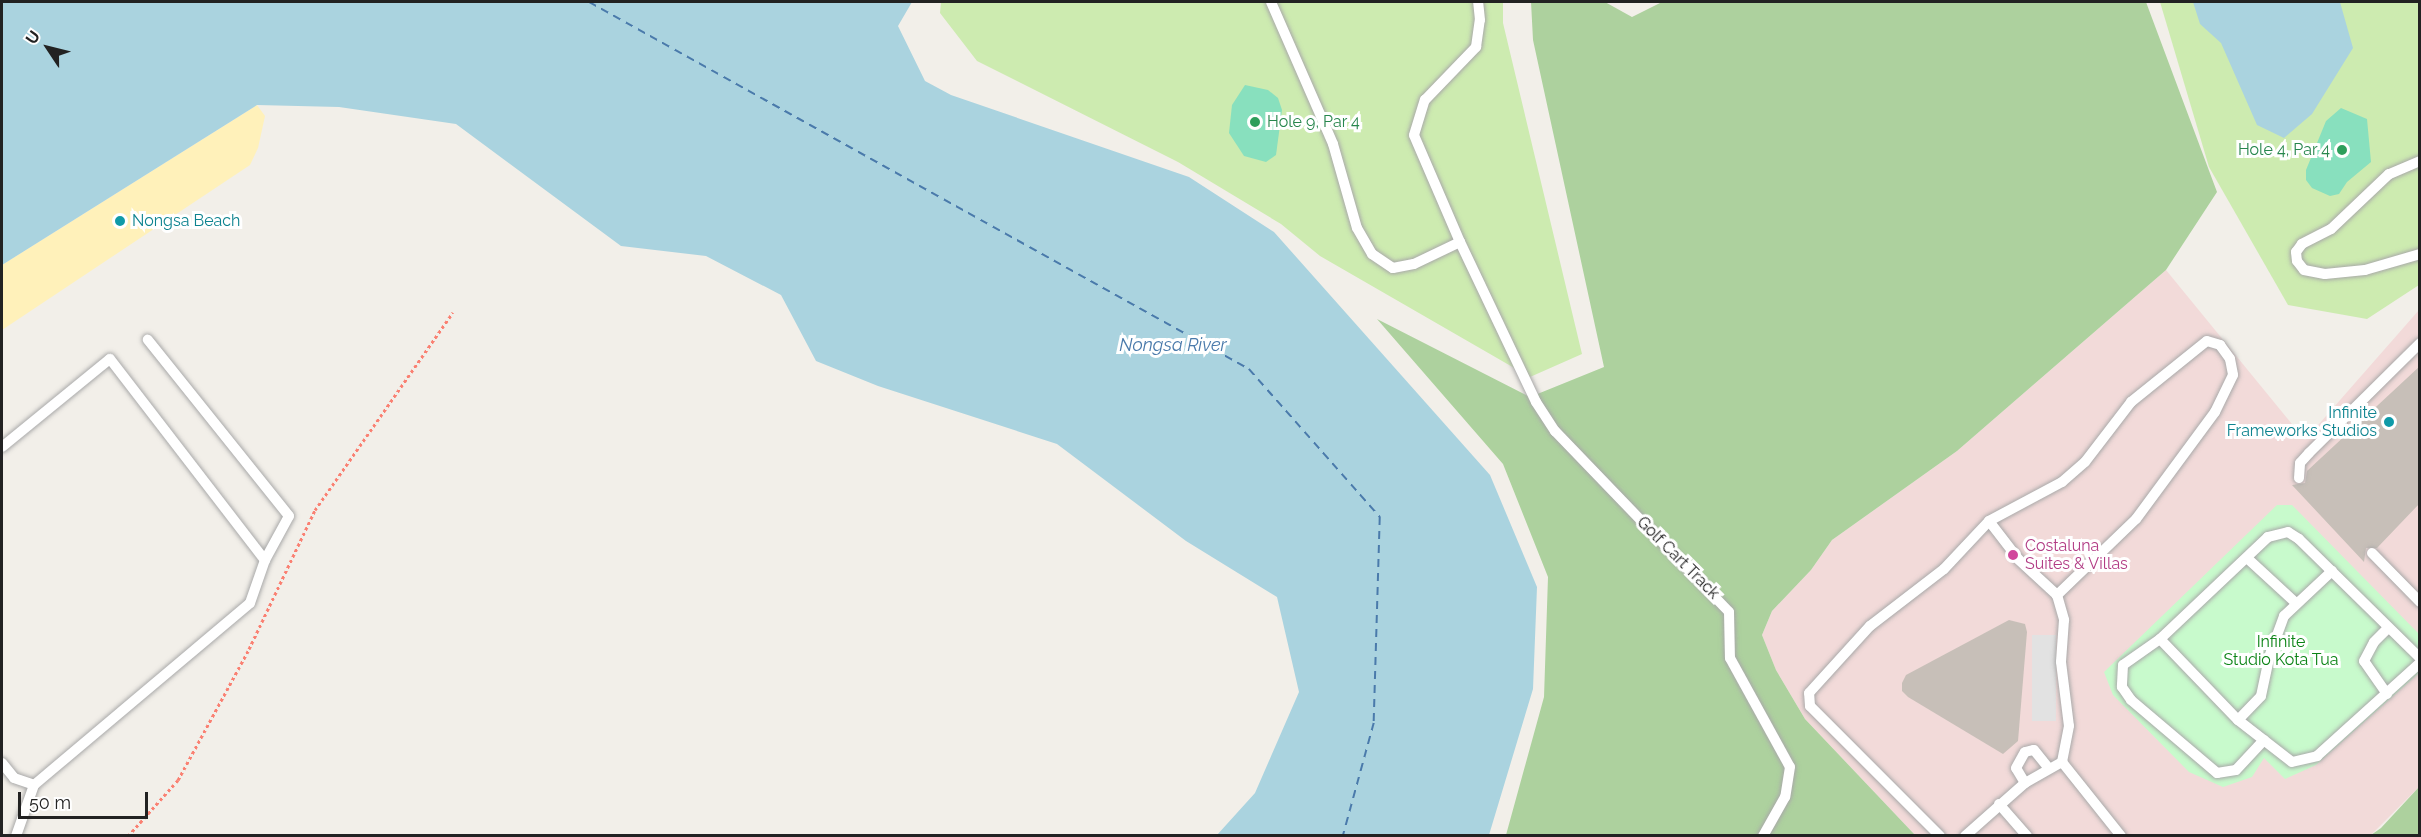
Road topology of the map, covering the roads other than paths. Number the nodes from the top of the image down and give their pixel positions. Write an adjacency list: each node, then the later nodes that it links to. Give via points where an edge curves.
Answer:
1 (1271, 2): 4 (lane, via 1333,144 1357,228 1372,254 1393,268 1401,268)
2 (1478, 2): 4 (lane, via 1476,47 1425,100 1414,135)
3 (2420, 161): 5 (lane, via 2389,174 2331,229 2302,244 2296,261 2304,270 2325,274 2365,270)
4 (1460, 242): 32 (lane, Golf Cart Track, via 1536,402 1569,449 1729,612 1730,658 1790,767 1785,797)
5 (2420, 254)
6 (148, 340): 13 (lane, via 289,516)
7 (2420, 343): 9 (lane, via 2300,463)
8 (2, 447): 13 (lane, via 110,359)
9 (2299, 478)
10 (1989, 521): 15 (lane, via 2019,560); 15 (lane, via 2062,482 2085,462 2131,402 2179,359 2206,341 2220,345 2230,359 2233,375 2216,412 2136,519); 33 (lane, via 1944,569 1870,626 1809,693 1810,706)
11 (2372, 553): 16 (lane)
12 (2247, 558): 14 (lane, via 2268,537 2288,532); 17 (lane); 19 (lane)
13 (265, 560): 29 (lane, via 250,603)
14 (2332, 571): 17 (lane); 18 (lane)
15 (2057, 594): 25 (lane, via 2064,620 2061,662 2069,726)
16 (2420, 602)
17 (2296, 603): 23 (lane, via 2278,629 2261,696)
18 (2388, 628): 20 (lane); 22 (lane, via 2374,642 2364,661)
19 (2160, 639): 23 (lane); 24 (lane, via 2123,665 2122,687 2131,700 2217,773 2236,770)
20 (2420, 658)
21 (2420, 663): 22 (lane)
22 (2387, 694): 24 (lane, via 2307,761 2292,762)
23 (2238, 720): 24 (lane)
24 (2264, 740)
25 (2062, 762): 27 (lane); 36 (lane)
26 (2, 763): 29 (lane, via 14,778)
27 (2048, 767): 28 (lane); 28 (lane, via 2034,750 2025,752 2016,768)
28 (2025, 783): 30 (lane)
29 (34, 785): 31 (lane)
30 (1999, 804): 34 (lane); 35 (lane)
31 (16, 836)
32 (1763, 836)
33 (1940, 836)
34 (1965, 836)
35 (2027, 836)
36 (2121, 836)

